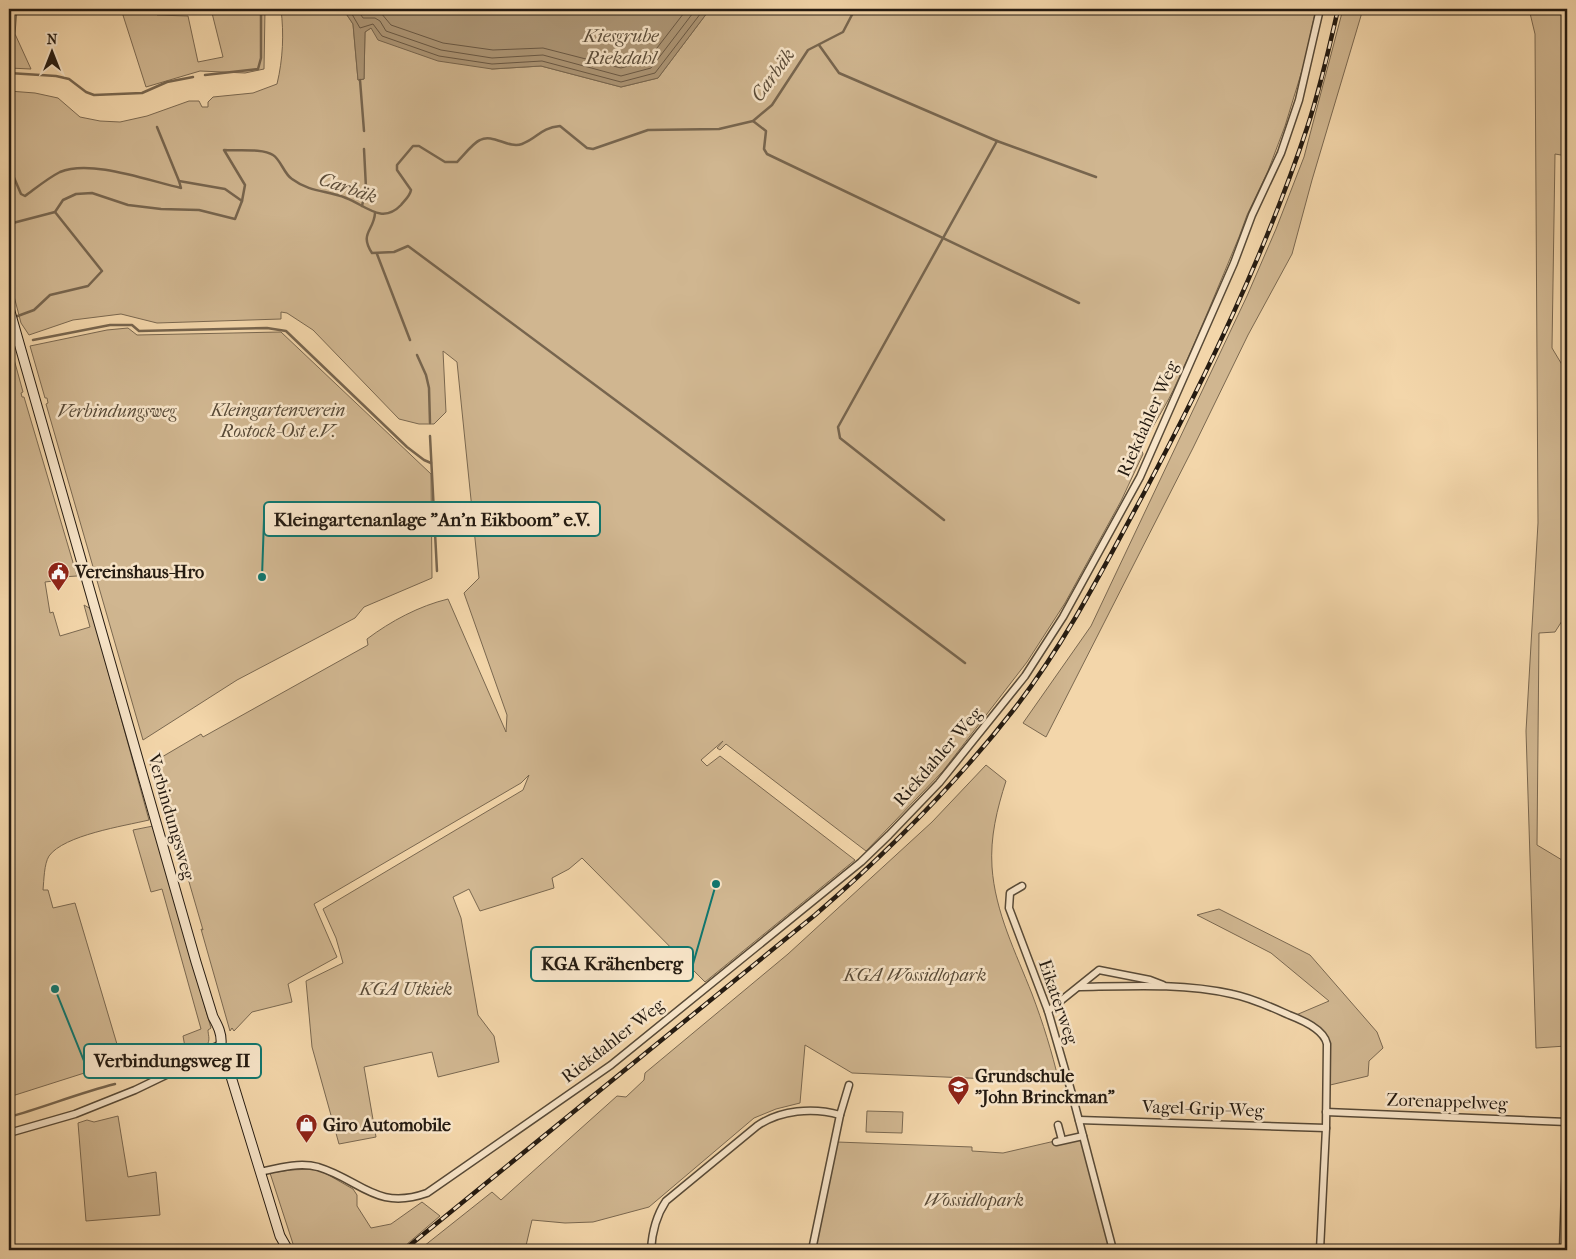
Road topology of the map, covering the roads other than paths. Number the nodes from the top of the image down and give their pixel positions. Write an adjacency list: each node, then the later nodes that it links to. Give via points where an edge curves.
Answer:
1 (1320, 9): 20 (street, Riekdahler Weg, via 1299,100 1281,154 1140,477 1063,617 1025,676 939,783 861,862 638,1043 573,1093 427,1193 415,1198 384,1198 317,1167 284,1167)
2 (11, 316): 7 (main road, Verbindungsweg, via 213,1026)
3 (1022, 886): 6 (street, Eikaterweg, via 1010,893 1009,908)
4 (1167, 986): 5 (street); 5 (street, via 1099,970); 11 (street, via 1235,994 1299,1019 1321,1033 1327,1044)
5 (1080, 987): 6 (street)
6 (1048, 1011): 9 (street, Eikaterweg)
7 (222, 1048): 17 (street, via 192,1058 189,1064 144,1086 75,1114); 20 (main road, Verbindungsweg)
8 (849, 1085): 12 (street)
9 (1072, 1094): 10 (street); 13 (street, Eikaterweg)
10 (1051, 1100)
11 (1326, 1112): 14 (street, Zorenappelweg); 16 (street)
12 (840, 1115): 24 (street, via 798,1111 772,1117 757,1126 666,1201 657,1218); 25 (street)
13 (1079, 1120): 16 (street, Vagel-Grip-Weg); 19 (street, Eikaterweg)
14 (1567, 1122)
15 (1058, 1125): 19 (street, via 1059,1141)
16 (1326, 1128): 27 (street)
17 (9, 1133)
18 (1567, 1133): 28 (street)
19 (1083, 1136): 26 (street, Eikaterweg)
20 (260, 1172): 21 (main road, Verbindungsweg)
21 (280, 1236): 22 (main road, Verbindungsweg); 23 (main road, Verbindungsweg)
22 (282, 1250)
23 (288, 1250)
24 (651, 1250)
25 (812, 1250)
26 (1113, 1250)
27 (1320, 1250)
28 (1563, 1250)

